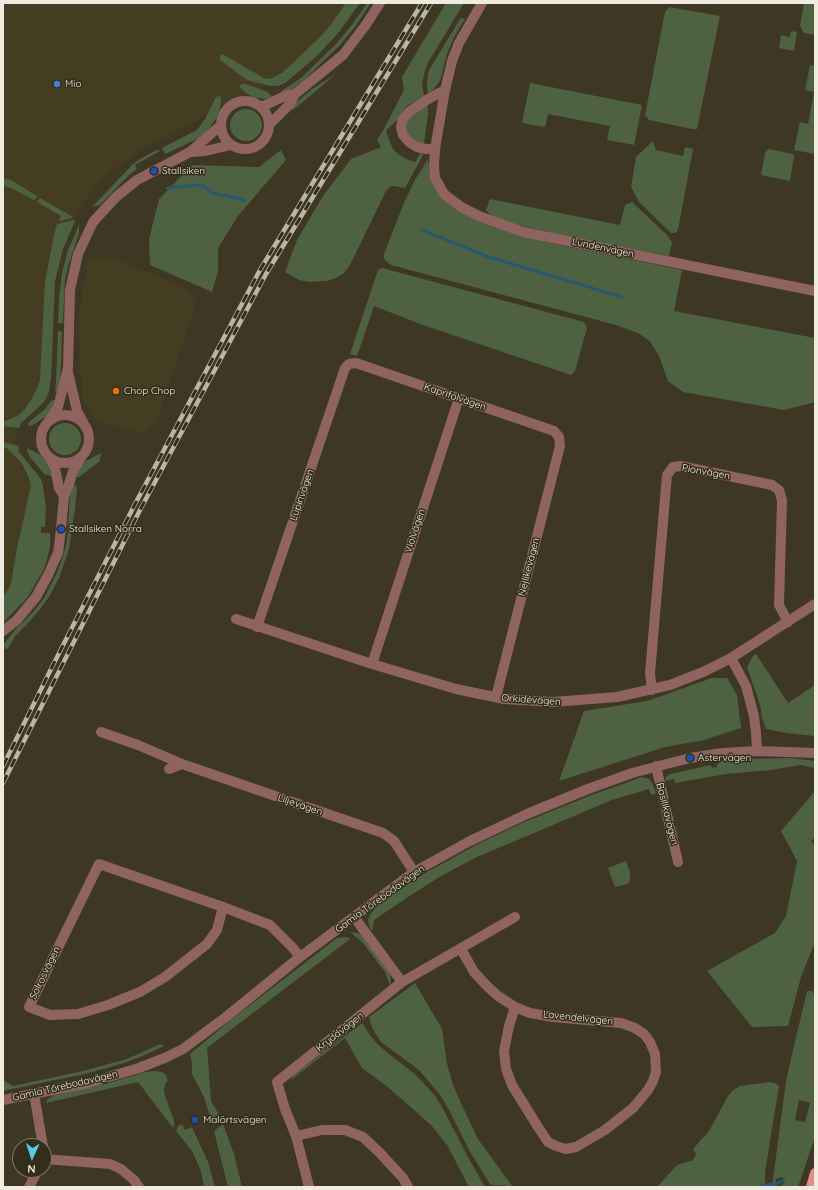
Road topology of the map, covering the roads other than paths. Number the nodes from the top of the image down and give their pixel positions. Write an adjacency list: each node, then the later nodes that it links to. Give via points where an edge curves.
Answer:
1 (380, 3): 4 (street, via 343,55)
2 (482, 3): 3 (street, Lundenvägen, via 459,43)
3 (445, 90): 9 (street, Lundenvägen); 9 (street, via 409,112 403,119 401,128 409,142 418,147)
4 (296, 94): 5 (street); 7 (street)
5 (261, 107): 6 (street, via 248,101 235,103 225,113); 7 (street, via 266,112)
6 (221, 125): 8 (street, via 222,132); 10 (street)
7 (270, 125): 8 (street, via 260,145 245,149)
8 (231, 145): 10 (street)
9 (435, 149): 11 (street, Lundenvägen, via 435,178 444,194 479,216 523,232)
10 (190, 152): 13 (street, via 137,180 116,197 93,222 78,254 70,290)
11 (815, 291)
12 (349, 364): 14 (street, Kaprifolvägen, via 356,363); 24 (street, Lupinvägen, via 345,368)
13 (68, 368): 15 (street, via 58,407); 16 (street, via 77,411)
14 (459, 398): 17 (street, Kaprifolvägen, via 554,431); 27 (street, Violvägen)
15 (49, 421): 16 (street, via 62,415 70,415); 18 (street, via 42,430 41,438)
16 (83, 423): 19 (street, via 88,431 89,444)
17 (560, 437): 29 (street, Nejlikevägen, via 560,446)
18 (48, 456): 19 (street, via 61,463 76,461); 20 (street, via 55,468 59,488)
19 (82, 456): 20 (street, via 73,471)
20 (64, 496): 25 (street, via 58,553 36,597 17,620)
21 (815, 604): 23 (street, Orkidévägen)
22 (236, 620): 24 (street, Orkidévägen)
23 (788, 622): 26 (street, Orkidévägen); 28 (street, Pionvägen, via 779,605 782,500 780,490 772,486 681,466 673,467 667,475 650,673)
24 (257, 627): 27 (street, Orkidévägen)
25 (3, 631)
26 (731, 658): 28 (street, Orkidévägen, via 703,672); 31 (street, via 746,686 752,708)
27 (372, 664): 29 (street, Orkidévägen, via 456,689)
28 (652, 690): 29 (street, Orkidévägen, via 586,701 528,702)
29 (496, 697)
30 (101, 732): 33 (street, Liljevägen)
31 (757, 751): 32 (street, Gamla Törebodavägen); 34 (street, Gamla Törebodavägen, via 708,755)
32 (812, 754)
33 (182, 764): 35 (street); 37 (street, Liljevägen, via 383,833 394,841)
34 (656, 766): 36 (street, Basilikavägen); 37 (street, Gamla Törebodavägen, via 588,789 527,814 468,842)
35 (169, 769)
36 (678, 862)
37 (414, 872): 39 (street, Gamla Törebodavägen)
38 (223, 908): 38 (street, Solrosvägen, via 99,864 29,1007 50,1016 78,1014 140,992 165,977 207,944 217,930); 42 (street, Solrosvägen, via 270,925)
39 (354, 917): 42 (street, Gamla Törebodavägen); 43 (street)
40 (515, 917): 41 (street, Kryddvägen)
41 (461, 949): 43 (street, Kryddvägen); 44 (street, Lavendelvägen, via 474,972 487,986)
42 (300, 957): 45 (street, Gamla Törebodavägen, via 183,1049 139,1068 88,1083)
43 (402, 982): 47 (street, Kryddvägen, via 277,1082)
44 (516, 1007): 44 (street, Lavendelvägen, via 504,1051 506,1070 512,1086 548,1142 566,1149 576,1147 605,1130 633,1108 648,1090 656,1072 656,1054 644,1034 635,1028 621,1023 530,1013)
45 (34, 1094): 46 (street, Gamla Törebodavägen); 48 (street)
46 (3, 1100)
47 (296, 1136): 54 (street); 55 (street, via 322,1130 345,1130 363,1137 403,1178)
48 (42, 1138)
49 (52, 1160): 53 (street, via 110,1164 121,1169)
50 (815, 1174): 56 (main road)
51 (34, 1178): 52 (street)
52 (29, 1187)
53 (139, 1187)
54 (309, 1187)
55 (408, 1187)
56 (811, 1187)

